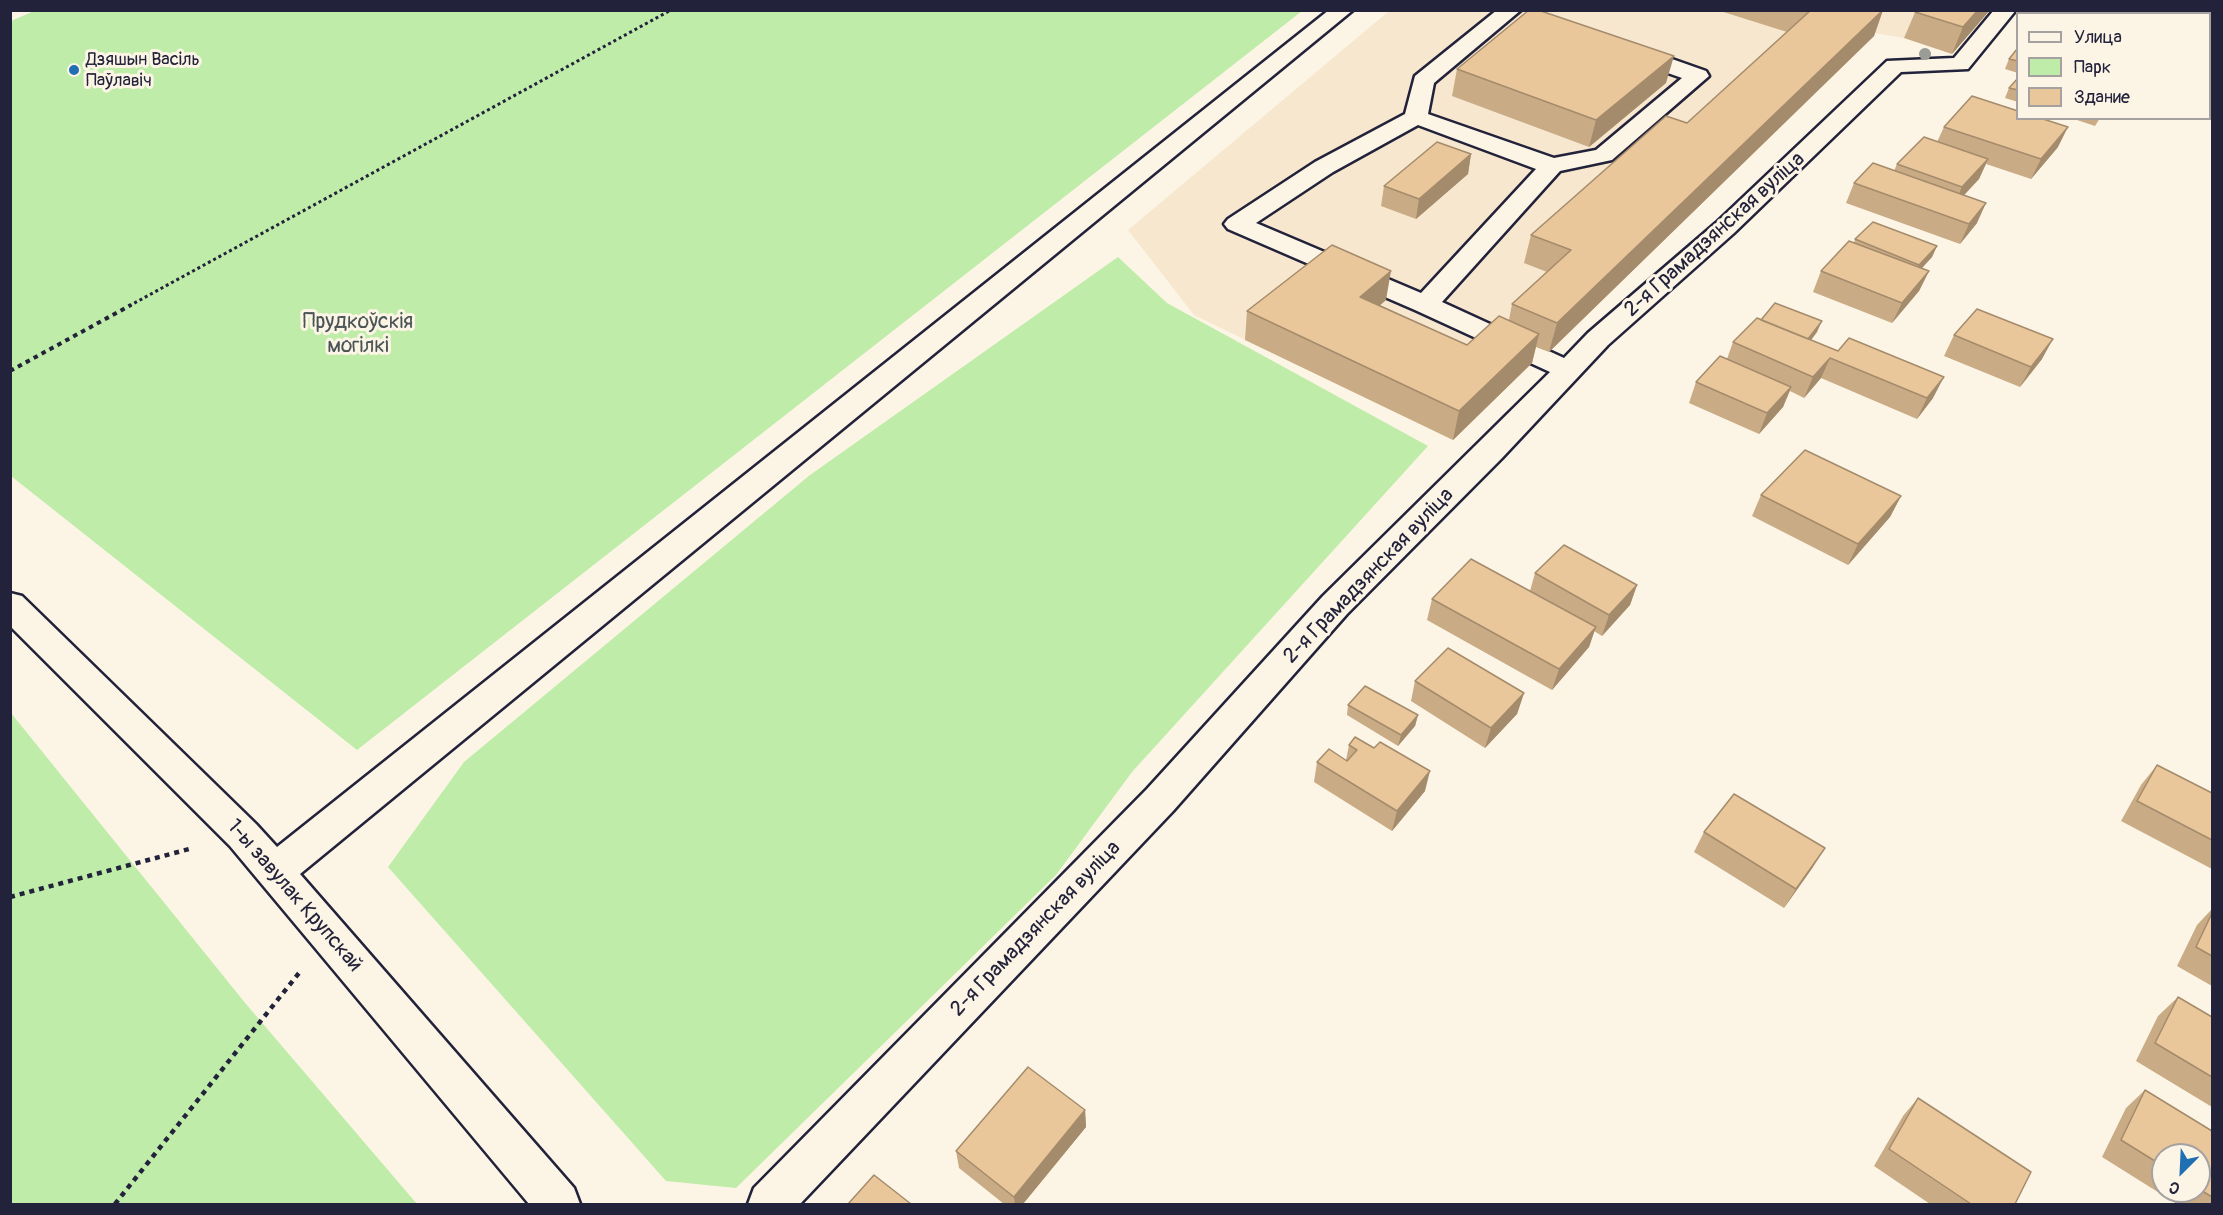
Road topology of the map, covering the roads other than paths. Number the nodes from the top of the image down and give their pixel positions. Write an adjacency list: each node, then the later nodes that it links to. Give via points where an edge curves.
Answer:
1 (1343, 10): 10 (street)
2 (2006, 10): 8 (street, 2-я Грамадзянская вуліца, via 1960,64 1895,66)
3 (1519, 13): 5 (street, via 1423,81)
4 (1611, 45): 6 (street, via 1698,76 1604,155)
5 (1416, 117): 6 (street); 7 (street, via 1324,166 1237,224)
6 (1552, 166): 7 (street)
7 (1425, 304): 8 (street)
8 (1568, 370): 12 (street, 2-я Грамадзянская вуліца, via 1335,605 1160,800)
9 (10, 605): 10 (street, 1-ы завулак Крупскай, via 243,835)
10 (274, 871): 11 (street, 1-ы завулак Крупскай)
11 (558, 1204)
12 (770, 1204)

